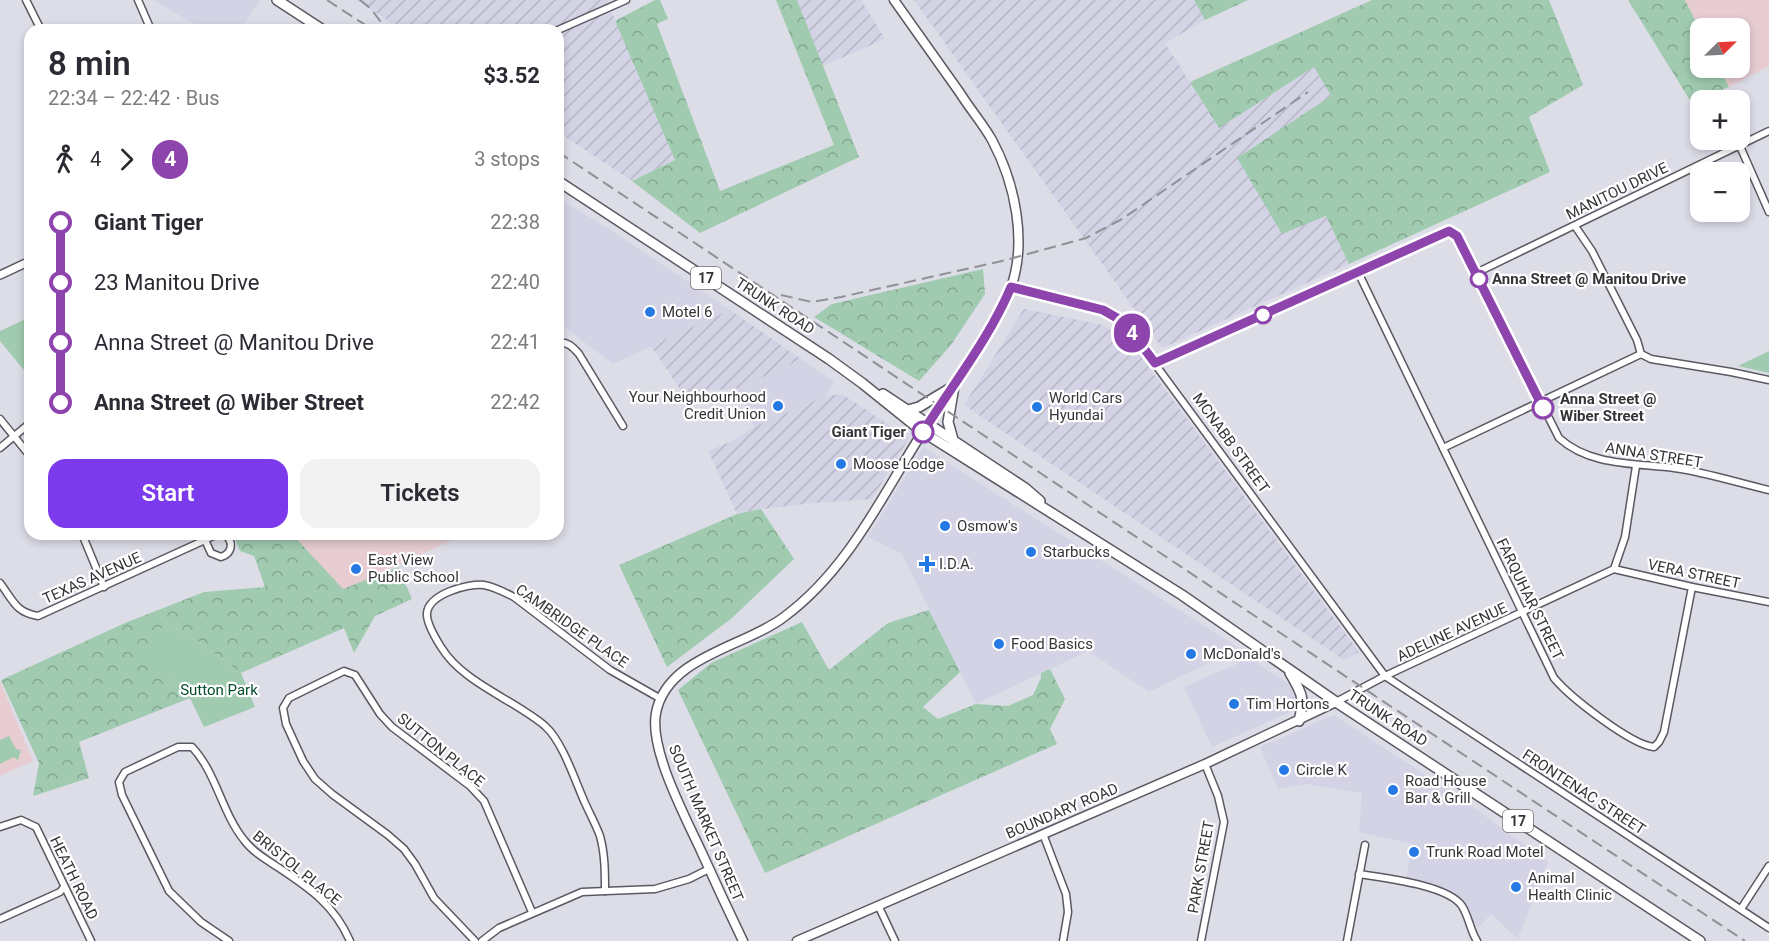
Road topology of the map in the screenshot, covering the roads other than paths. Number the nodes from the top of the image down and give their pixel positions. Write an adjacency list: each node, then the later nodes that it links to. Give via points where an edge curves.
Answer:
1 (26, 0): 6 (street)
2 (138, 0): 7 (street)
3 (277, 0): 8 (highway)
4 (626, 0): 9 (street)
5 (894, 0): 21 (main road, SOUTH MARKET STREET, via 992,140 1005,169 1017,222 1017,256)
6 (38, 24)
7 (147, 24)
8 (314, 24)
9 (564, 27)
10 (1769, 131): 11 (street, MANITOU DRIVE)
11 (1750, 139)
12 (1727, 150): 16 (street, MANITOU DRIVE)
13 (1742, 150): 15 (street)
14 (564, 185): 25 (highway, TRUNK ROAD / 17)
15 (1769, 212)
16 (1575, 226): 19 (street, MANITOU DRIVE); 23 (street, via 1592,251)
17 (24, 264): 20 (street)
18 (1358, 272): 19 (street, ANNA STREET, via 1449,231 1457,236); 24 (street); 38 (street, FARQUHAR STREET)
19 (1476, 273): 28 (street, ANNA STREET)
20 (0, 275)
21 (1011, 287): 24 (street, MCNABB STREET, via 1103,310 1124,322); 27 (main road, SOUTH MARKET STREET)
22 (564, 344): 31 (street, via 573,346)
23 (1641, 354): 26 (street); 28 (street)
24 (1155, 363): 52 (street, MCNABB STREET)
25 (854, 377): 29 (highway, TRUNK ROAD / 17); 33 (highway, TRUNK ROAD / 17)
26 (1769, 380)
27 (954, 386): 29 (highway); 33 (main road, SOUTH MARKET STREET); 35 (highway, via 948,422)
28 (1540, 402): 38 (street); 39 (street, ANNA STREET, via 1559,438 1571,449)
29 (908, 410): 33 (highway, TRUNK ROAD / 17)
30 (0, 419): 34 (street)
31 (622, 426)
32 (24, 428): 34 (street)
33 (925, 429): 35 (highway, TRUNK ROAD / 17); 41 (highway, TRUNK ROAD / 17); 53 (main road, SOUTH MARKET STREET, via 860,535 821,586 781,620 685,669)
34 (14, 436): 36 (street); 37 (street)
35 (954, 443): 41 (highway, TRUNK ROAD / 17)
36 (0, 448)
37 (24, 448)
38 (1443, 448): 50 (street, FARQUHAR STREET)
39 (1636, 466): 40 (street, ANNA STREET, via 1674,468); 45 (street, via 1625,537)
40 (1769, 490)
41 (1061, 517): 51 (highway, TRUNK ROAD / 17)
42 (84, 540): 47 (street)
43 (205, 540): 44 (street, via 217,556 230,550); 47 (street, TEXAS AVENUE)
44 (229, 540)
45 (1614, 569): 48 (street, VERA STREET); 50 (street, ADELINE AVENUE)
46 (0, 583): 47 (street, TEXAS AVENUE, via 24,614 38,616)
47 (104, 587)
48 (1692, 587): 49 (street, VERA STREET); 50 (street, FARQUHAR STREET, via 1664,732 1654,747 1608,723 1563,689)
49 (1769, 602)
50 (1523, 612): 52 (street, ADELINE AVENUE)
51 (1287, 668): 54 (highway, TRUNK ROAD / 17); 55 (highway, via 1302,698)
52 (1385, 676): 54 (street, ADELINE AVENUE); 66 (street, FRONTENAC STREET)
53 (662, 699): 61 (main road, SOUTH MARKET STREET, via 655,723 660,754); 64 (street, CAMBRIDGE PLACE, via 610,670 498,589 464,586 434,601 428,611 428,621 440,646 454,665 546,727 558,743 600,836)
54 (1335, 702): 55 (main road, BOUNDARY ROAD); 82 (highway, TRUNK ROAD / 17)
55 (1299, 721): 56 (main road, BOUNDARY ROAD)
56 (1205, 764): 58 (main road, BOUNDARY ROAD); 79 (street, PARK STREET, via 1224,822)
57 (0, 827): 63 (street, HEATH ROAD, via 21,820 36,827)
58 (1043, 834): 65 (main road, BOUNDARY ROAD); 78 (street, via 1066,894 1068,912)
59 (1365, 845): 62 (street)
60 (1769, 866): 66 (street)
61 (709, 869): 64 (street, via 655,889); 75 (main road, SOUTH MARKET STREET)
62 (1359, 874): 80 (street); 81 (street, via 1419,885 1450,897 1461,906)
63 (63, 887): 68 (street, via 60,892); 70 (street, HEATH ROAD)
64 (605, 891): 67 (street, via 582,892)
65 (878, 905): 76 (main road, BOUNDARY ROAD); 77 (street)
66 (1741, 909): 69 (street, FRONTENAC STREET)
67 (532, 912): 73 (street, SUTTON PLACE, via 484,801 470,786 392,728 355,675 344,671 289,698 283,708 286,724 315,779 404,849 434,898); 74 (street)
68 (0, 919)
69 (1769, 928)
70 (91, 941)
71 (229, 941): 72 (street, BRISTOL PLACE, via 201,922 169,891 122,795 119,782 125,772 178,747 192,747 200,754 244,840 333,910)
72 (350, 941)
73 (475, 941)
74 (482, 941)
75 (742, 941)
76 (797, 941)
77 (895, 941)
78 (1063, 941)
79 (1201, 941)
80 (1347, 941)
81 (1477, 941)
82 (1700, 941)

